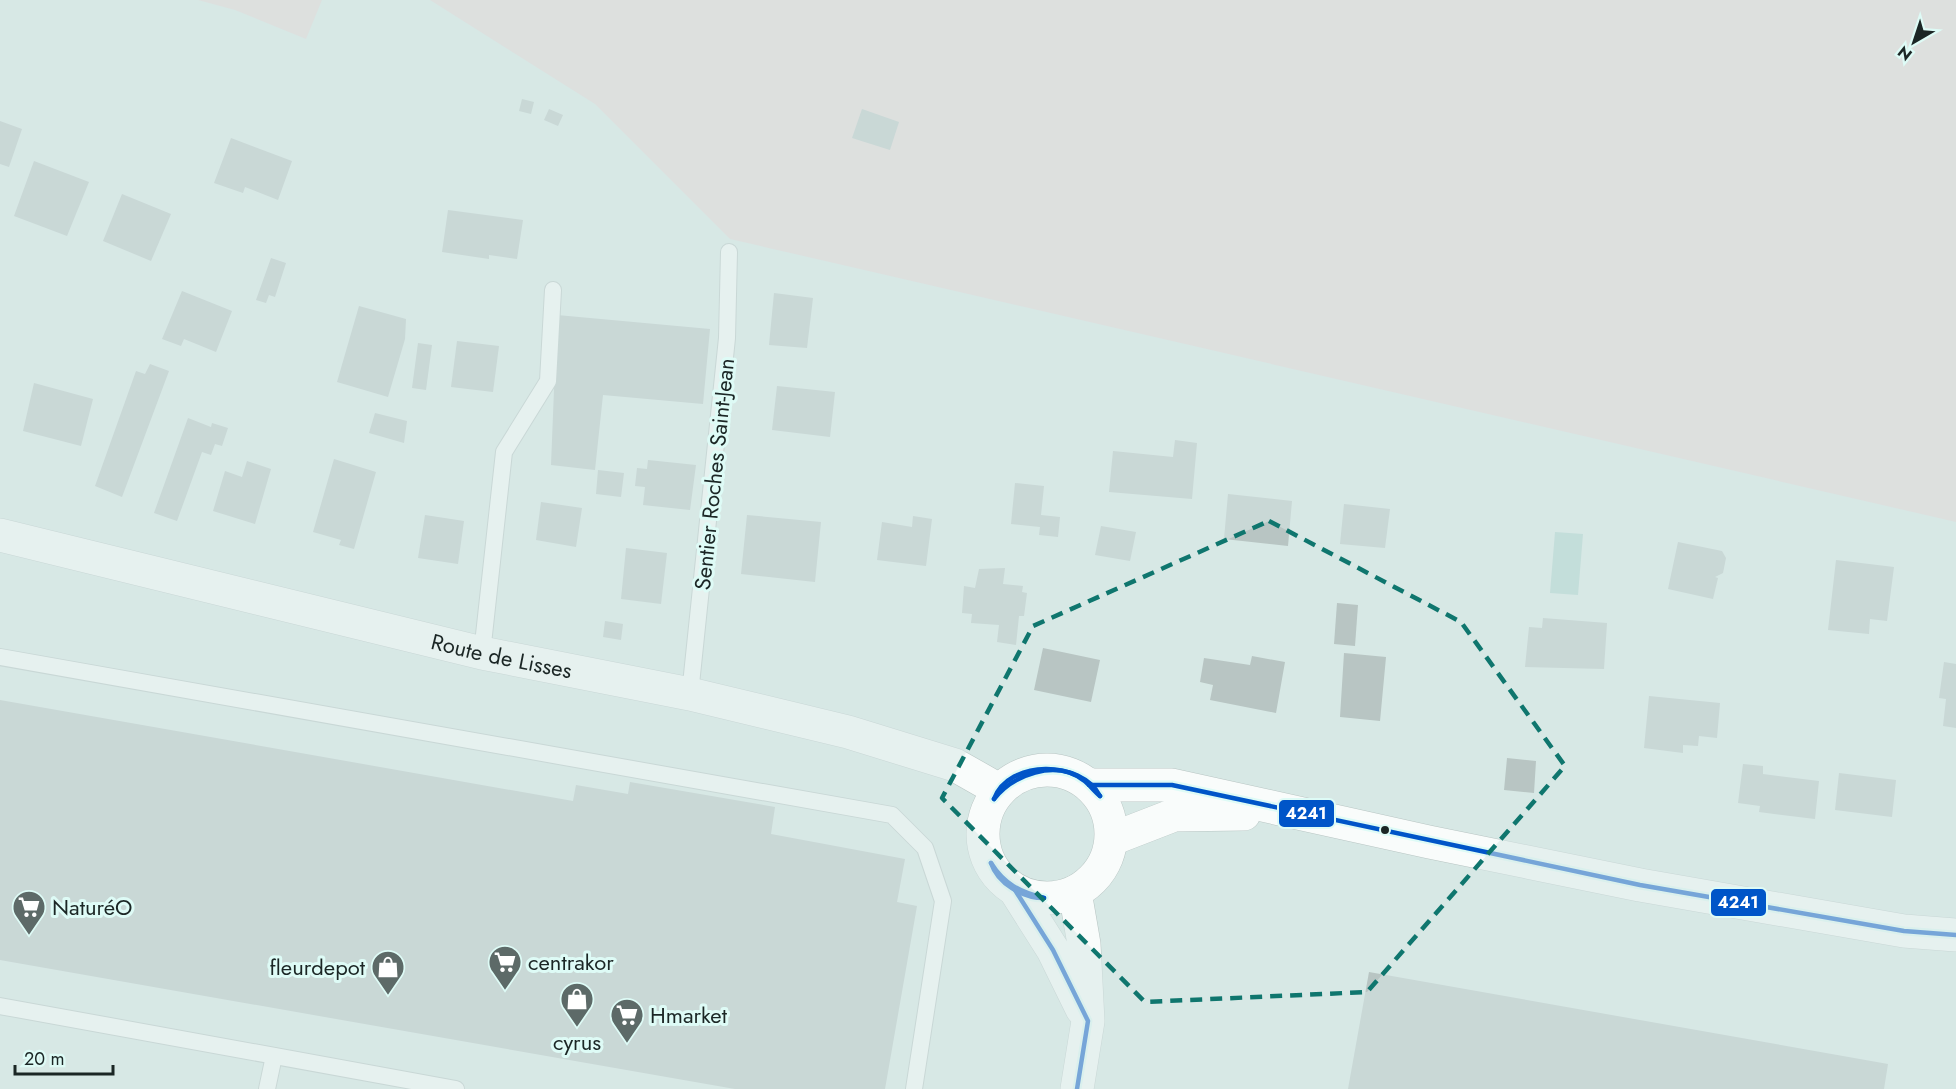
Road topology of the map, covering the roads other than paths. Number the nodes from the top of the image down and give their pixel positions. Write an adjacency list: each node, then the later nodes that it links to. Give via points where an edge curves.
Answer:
1 (729, 252): 6 (lane, Sentier Roches Saint-Jean, via 728,338)
2 (553, 290): 4 (lane, via 548,381 504,452)
3 (0, 535): 4 (street, Route de Lisses)
4 (482, 653): 6 (street, Route de Lisses)
5 (0, 657): 19 (lane, via 892,815 925,848 943,901)
6 (690, 694): 8 (street, Route de Lisses, via 848,732 955,765)
7 (1089, 784): 8 (street, via 1053,769 1033,770 1015,777); 9 (street, via 1172,785); 10 (street, via 1110,819)
8 (999, 790): 11 (street, via 987,808 982,831 985,853 996,874)
9 (1301, 813): 10 (street, via 1174,815); 13 (street, via 1640,885 1904,931)
10 (1112, 839): 12 (street, via 1106,861 1093,879)
11 (1015, 890): 12 (street, via 1034,897 1055,898); 15 (street, via 1053,950)
12 (1075, 892): 15 (street, via 1084,944)
13 (1956, 935)
14 (0, 1006): 16 (lane)
15 (1088, 1021): 20 (street)
16 (273, 1056): 17 (lane); 18 (lane)
17 (267, 1089)
18 (456, 1089)
19 (914, 1089)
20 (1077, 1089)

